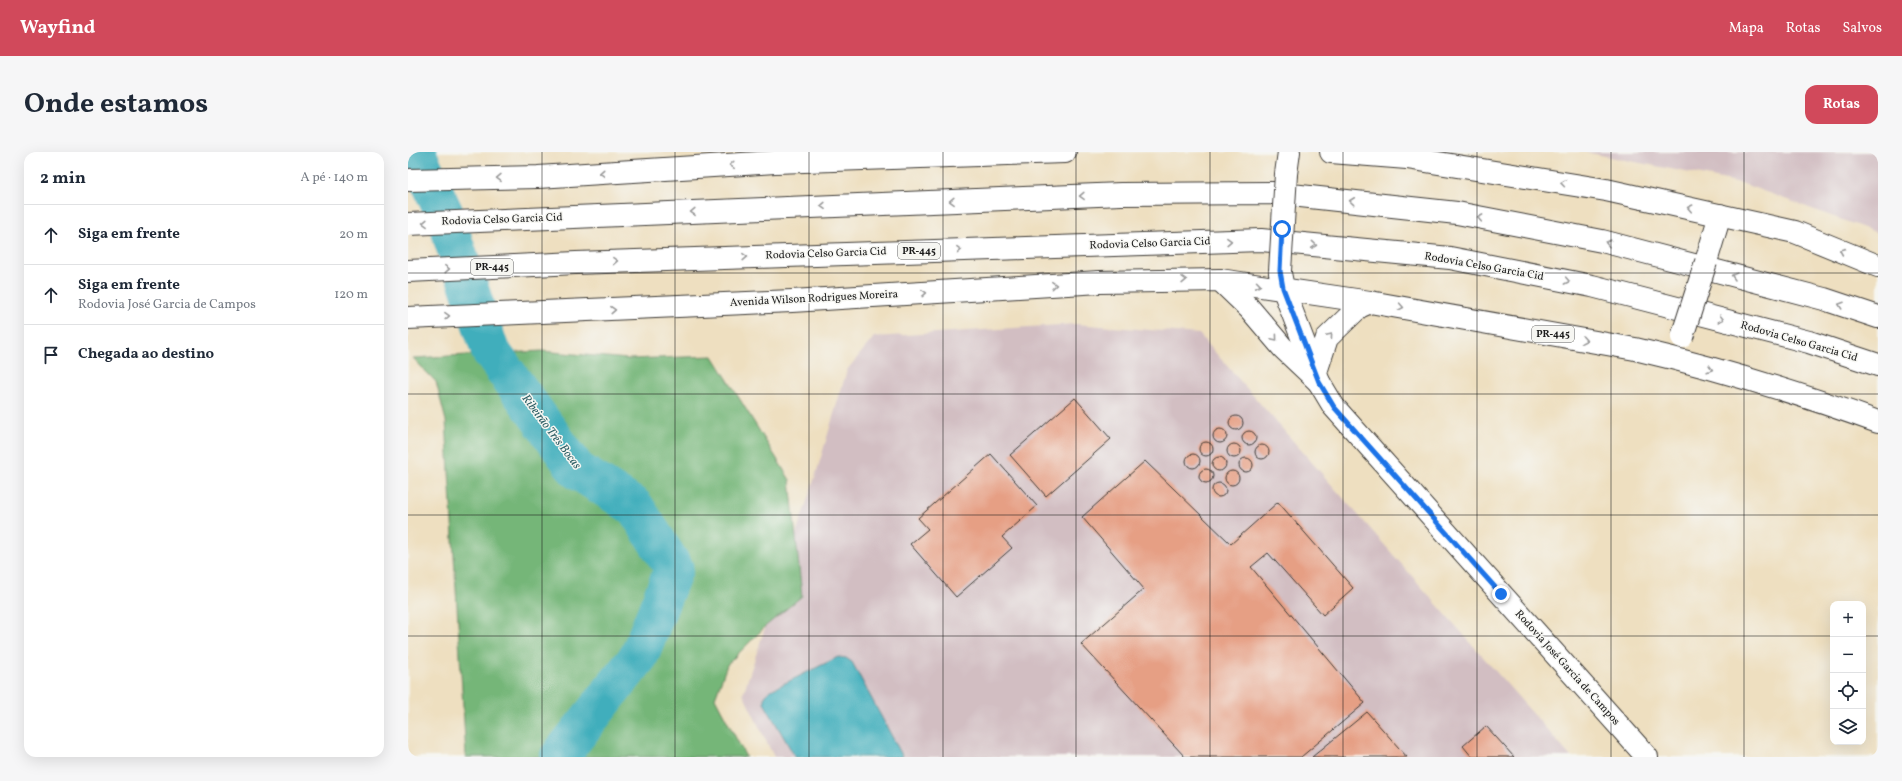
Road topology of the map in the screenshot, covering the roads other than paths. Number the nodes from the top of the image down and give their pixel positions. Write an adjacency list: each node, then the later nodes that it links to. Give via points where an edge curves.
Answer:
1 (1065, 152): 5 (main road, one-way to 5, via 776,162 538,177)
2 (1289, 152): 11 (main road, bridge)
3 (1331, 152): 4 (main road)
4 (1353, 153): 6 (main road, one-way to 4, via 1606,190 1407,158)
5 (408, 180)
6 (1720, 215): 8 (main road, one-way to 6, via 1795,232); 15 (main road, bridge)
7 (408, 224): 14 (main road, Rodovia Celso Garcia Cid, one-way to 7, via 1824,299 1602,241 1457,213 1273,193 1121,194)
8 (1878, 266)
9 (408, 270): 16 (main road, Rodovia Celso Garcia Cid / PR-445, one-way to 16, via 1261,240 1450,258 1592,286 1809,342)
10 (1220, 280): 11 (main road, PR-445, one-way to 11); 13 (main road, Avenida Wilson Rodrigues Moreira / PR-445, one-way to 10, via 792,301 1100,282); 17 (main road, one-way to 17, via 1249,308 1283,348)
11 (1282, 280): 12 (main road, PR-445); 17 (main road, Rodovia José Garcia de Campos)
12 (1370, 302): 15 (main road, PR-445, one-way to 15); 17 (main road, one-way to 12, via 1327,338 1359,307)
13 (408, 318)
14 (1878, 318)
15 (1674, 358): 18 (main road, PR-445, one-way to 18, via 1820,401)
16 (1878, 365)
17 (1317, 377): 19 (main road, Rodovia José Garcia de Campos, via 1334,407)
18 (1878, 422)
19 (1647, 757)

